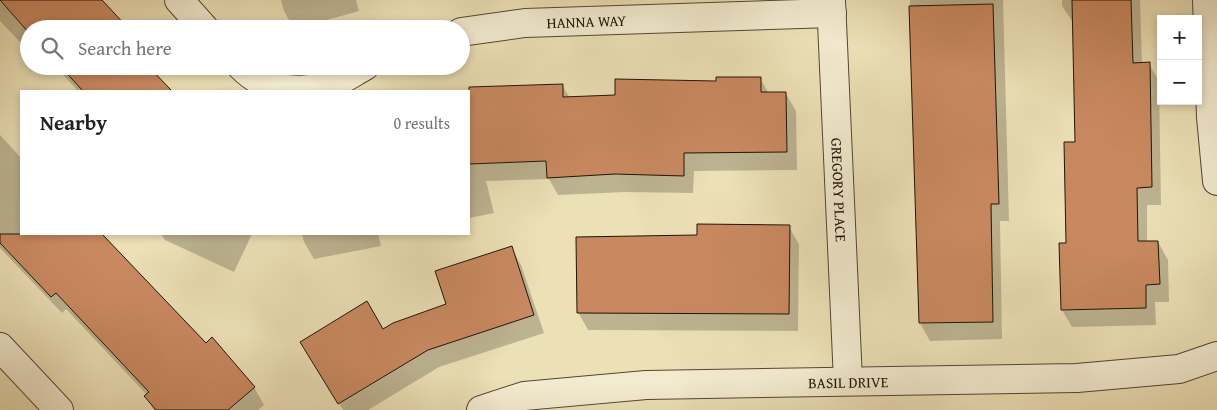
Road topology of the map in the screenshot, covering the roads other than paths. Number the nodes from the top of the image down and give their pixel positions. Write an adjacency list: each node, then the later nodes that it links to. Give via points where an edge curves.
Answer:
1 (179, 0): 4 (street)
2 (1206, 0): 10 (street)
3 (832, 6): 5 (street, HANNA WAY, via 525,23); 13 (street, GREGORY PLACE)
4 (197, 20)
5 (470, 31)
6 (249, 75): 8 (street)
7 (347, 75): 9 (street, via 324,87)
8 (281, 90)
9 (281, 90)
10 (1217, 181)
11 (0, 347): 14 (street)
12 (1217, 356): 13 (street, BASIL DRIVE, via 1179,369 1077,378)
13 (848, 381): 15 (street, BASIL DRIVE, via 646,384 524,396)
14 (59, 410)
15 (481, 410)

